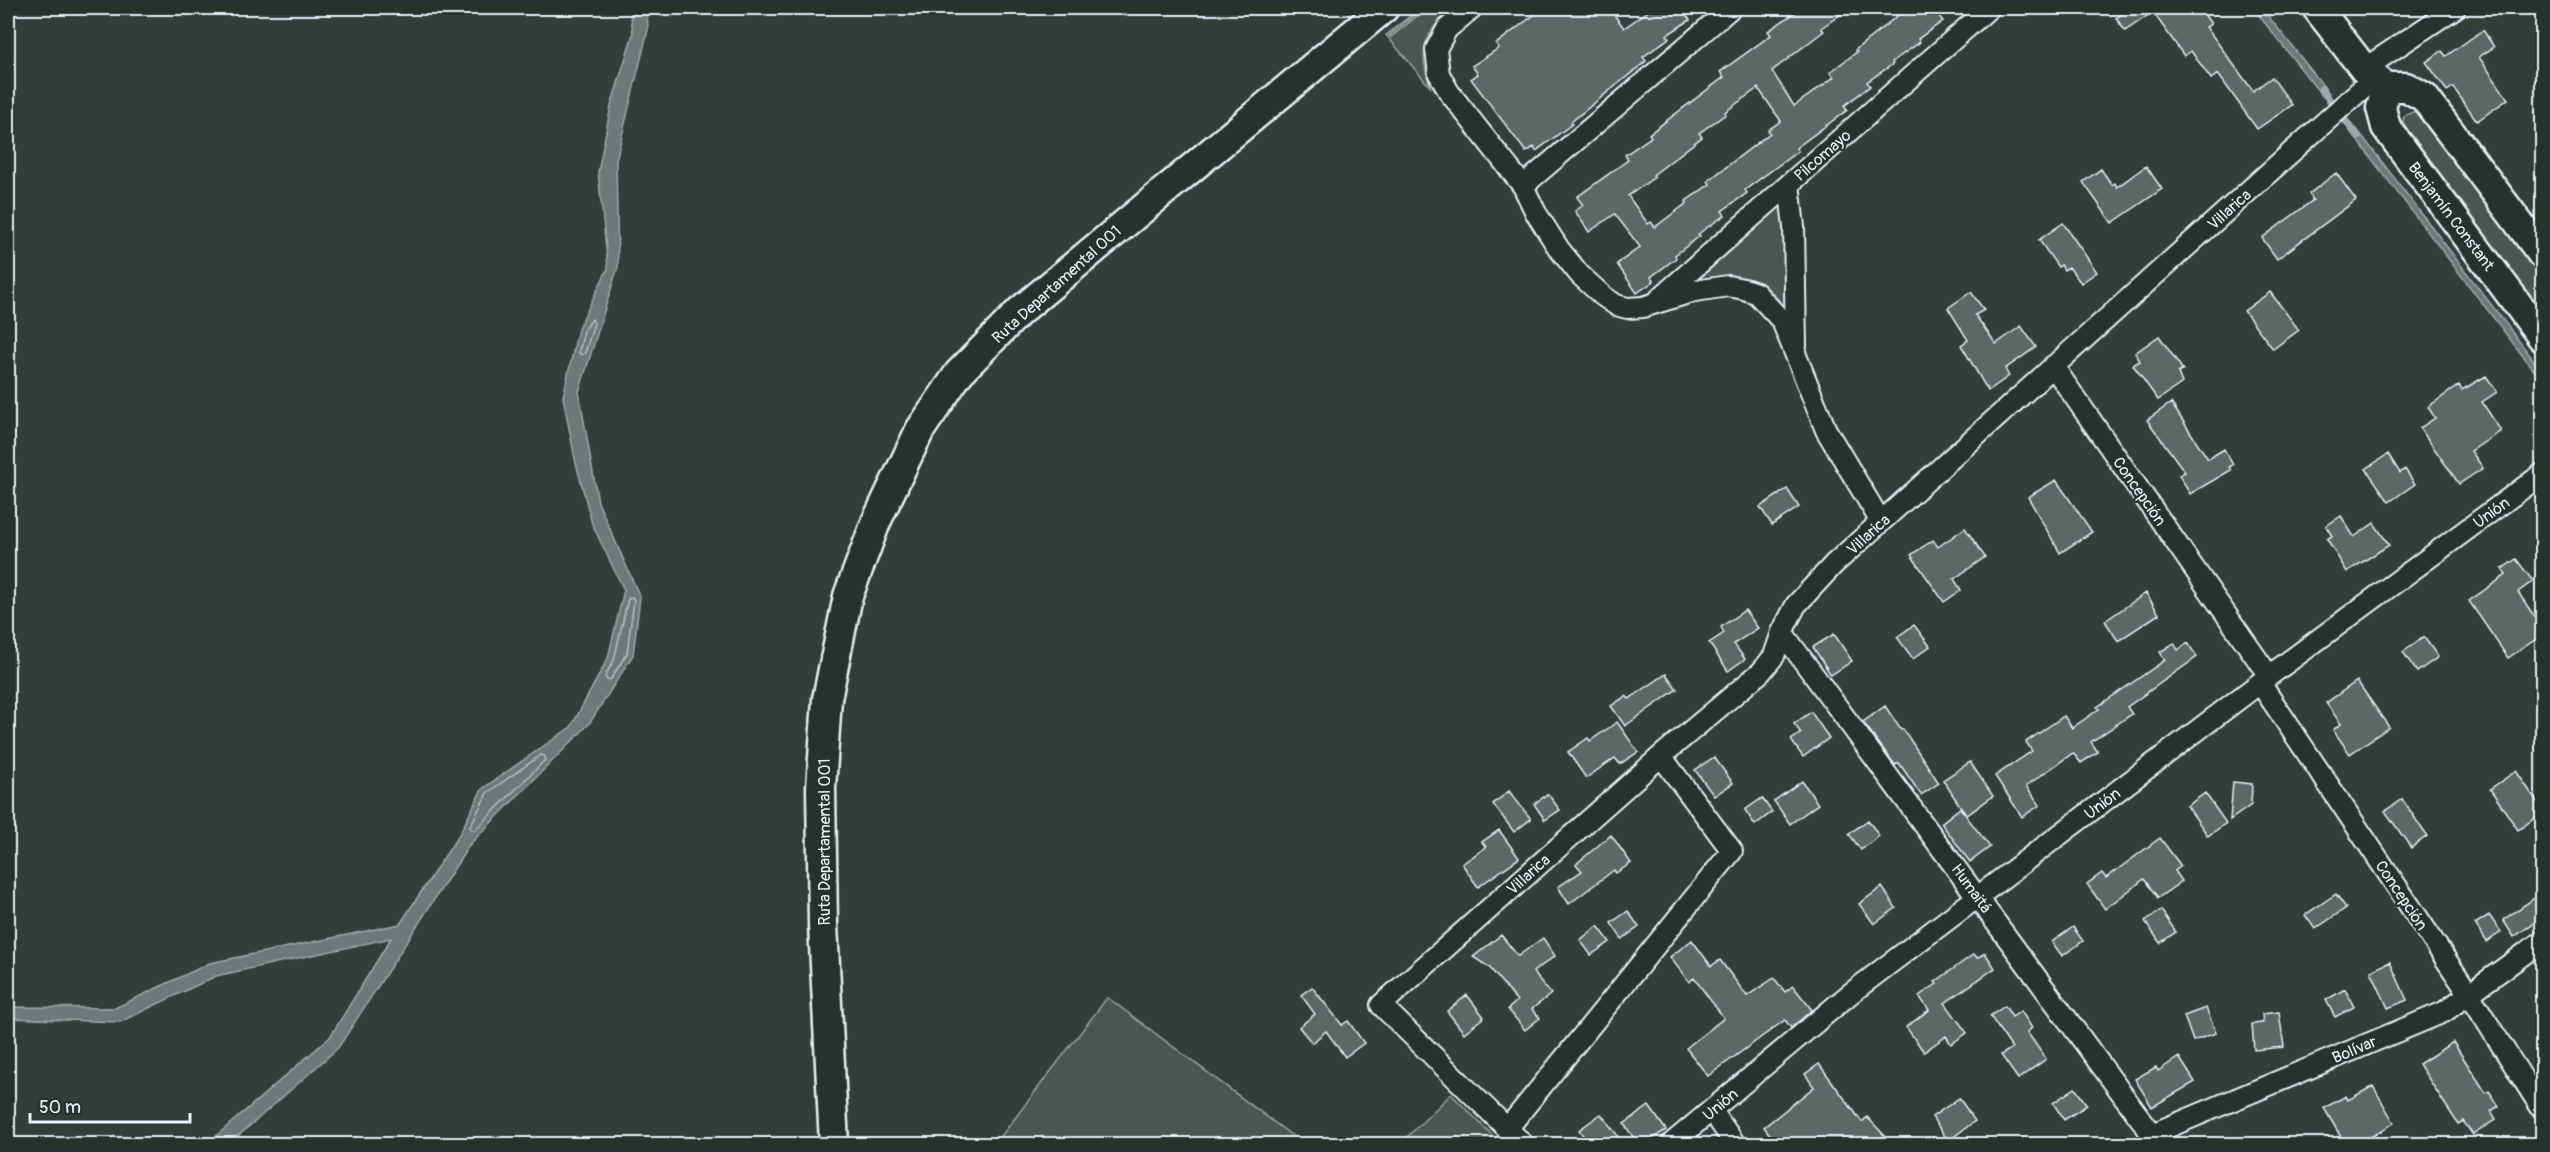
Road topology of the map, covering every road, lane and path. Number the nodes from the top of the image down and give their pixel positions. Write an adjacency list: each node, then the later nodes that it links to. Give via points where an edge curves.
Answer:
1 (1384, 8): 27 (street, Ruta Departamental 001, via 1020,311 959,373 920,430 876,522 848,596 827,699 821,788)
2 (1472, 8): 9 (street, via 1447,29 1436,49 1439,74)
3 (1731, 8): 9 (street)
4 (1989, 8): 8 (street, Pilcomayo)
5 (2317, 8): 7 (street)
6 (2455, 8): 7 (street, Villarica)
7 (2375, 78): 10 (street, via 2424,97); 12 (street, Benjamín Constant, via 2386,127); 14 (street, Villarica)
8 (1789, 184): 11 (street, Pilcomayo); 13 (street, via 1796,266)
9 (1523, 186): 11 (street, via 1559,249 1594,288 1616,305 1627,308)
10 (2542, 254)
11 (1655, 302): 13 (street, via 1728,286 1744,289 1763,299 1782,321)
12 (2542, 337)
13 (1796, 358): 16 (street, via 1826,430)
14 (2054, 366): 16 (street, Villarica); 18 (street, Concepción)
15 (2542, 474): 18 (street, Unión)
16 (1881, 522): 17 (street, Villarica, via 1796,605)
17 (1782, 632): 19 (street, Villarica, via 1774,656 1761,672); 20 (street, Humaitá)
18 (2264, 679): 20 (street, Unión); 22 (street, Concepción)
19 (1661, 756): 25 (street, via 1732,851); 25 (street, Villarica, via 1381,1005)
20 (1979, 897): 24 (street, Unión, via 1851,993); 26 (street, Humaitá)
21 (2542, 941): 22 (street, Bolívar)
22 (2469, 994): 23 (street, Concepción); 26 (street, Bolívar, via 2444,1011)
23 (2542, 1109)
24 (1712, 1111): 29 (street, Unión); 30 (street)
25 (1507, 1129): 28 (street)
26 (2155, 1141)
27 (834, 1144)
28 (1523, 1144)
29 (1671, 1144)
30 (1735, 1144)

